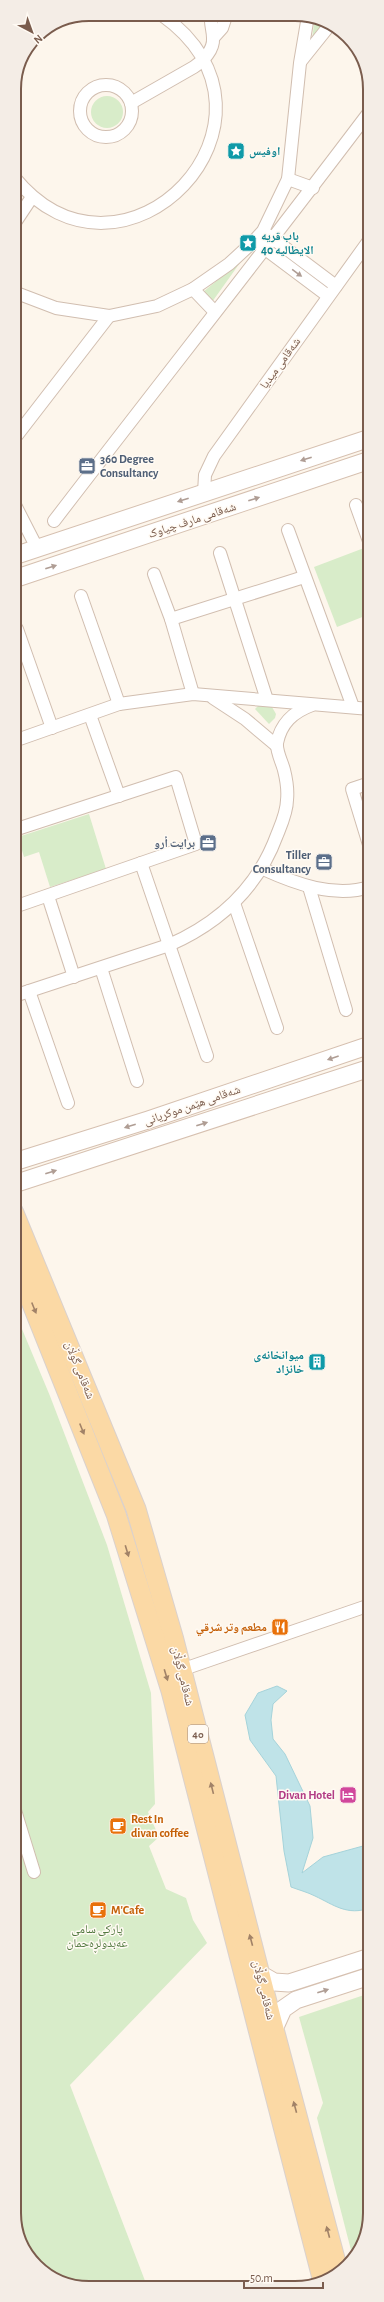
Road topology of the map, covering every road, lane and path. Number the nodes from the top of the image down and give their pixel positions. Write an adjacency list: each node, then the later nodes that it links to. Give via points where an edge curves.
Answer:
1 (170, 21): 7 (street, via 186,34)
2 (210, 21): 6 (street)
3 (224, 21): 6 (street)
4 (307, 22): 8 (street)
5 (326, 29): 8 (street)
6 (213, 38): 7 (street, via 210,50)
7 (203, 60): 9 (street); 14 (street, via 214,92 213,131 204,158 196,172 173,197 144,214 111,222 67,215 46,206)
8 (300, 63): 11 (street)
9 (131, 103): 9 (street, via 127,95 117,87 104,84 88,91 81,102 79,115 87,130 99,136 112,137 120,134 131,120)
10 (363, 121): 13 (street)
11 (288, 179): 13 (street); 16 (street)
12 (21, 184): 14 (street)
13 (313, 188): 17 (street)
14 (32, 196): 15 (street)
15 (21, 213)
16 (263, 231): 17 (street); 18 (street)
17 (274, 239): 20 (street); 22 (street)
18 (254, 241): 20 (street); 21 (street, via 229,264)
19 (363, 249): 22 (street, شەقامی میدیا)
20 (266, 250): 22 (street, one-way to 22); 24 (street)
21 (193, 289): 24 (street); 25 (street, via 157,306)
22 (332, 291): 31 (street, شەقامی میدیا, via 214,456 205,475)
23 (21, 299): 25 (street, via 56,308)
24 (215, 312): 34 (street)
25 (109, 316): 26 (street)
26 (21, 430)
27 (363, 440): 28 (street, شەقامی مارف چیاوک)
28 (333, 450): 30 (street); 31 (street, شەقامی مارف چیاوک, one-way to 31)
29 (363, 462): 30 (street, شەقامی مارف چیاوک)
30 (340, 470): 41 (street, شەقامی مارف چیاوک, one-way to 30)
31 (204, 493): 37 (street, شەقامی مارف چیاوک, one-way to 37)
32 (356, 505): 35 (street)
33 (21, 517): 37 (street)
34 (54, 521)
35 (363, 524)
36 (288, 530): 42 (street)
37 (37, 548): 39 (street, شەقامی مارف چیاوک)
38 (220, 553): 44 (street)
39 (21, 554)
40 (154, 574): 45 (street)
41 (21, 577)
42 (304, 577): 44 (street); 52 (street)
43 (81, 596): 50 (street)
44 (236, 600): 45 (street); 49 (street)
45 (171, 619): 47 (street)
46 (21, 639): 55 (street)
47 (193, 694): 48 (street); 50 (street)
48 (210, 696): 49 (street); 57 (street, via 245,718)
49 (266, 700): 51 (street)
50 (119, 704): 54 (street)
51 (312, 705): 52 (street); 57 (street, via 299,710 288,720 280,732)
52 (353, 707): 53 (street)
53 (363, 708)
54 (90, 714): 55 (street); 59 (street)
55 (52, 728): 56 (street)
56 (21, 739)
57 (277, 746): 63 (street, via 284,772 287,800 281,826)
58 (363, 785): 60 (street, via 352,789)
59 (119, 796): 61 (street); 62 (street, via 176,777 196,844)
60 (363, 825)
61 (21, 828)
62 (141, 863): 66 (street); 69 (street)
63 (263, 869): 64 (street); 67 (street)
64 (309, 886): 65 (street, via 355,892); 74 (street)
65 (363, 889)
66 (48, 896): 68 (street); 71 (street)
67 (234, 903): 69 (street, via 188,937); 75 (street)
68 (21, 905)
69 (169, 945): 70 (street); 77 (street)
70 (101, 968): 71 (street); 79 (street)
71 (74, 977): 72 (street)
72 (30, 991): 73 (street); 80 (street)
73 (21, 994)
74 (346, 1010)
75 (277, 1028)
76 (363, 1047): 81 (street, شەقامی هێمن موکریانی, one-way to 81)
77 (207, 1056)
78 (363, 1070): 82 (street, شەقامی هێمن موکریانی, one-way to 78)
79 (137, 1081)
80 (68, 1103)
81 (170, 1113): 82 (street); 83 (street, شەقامی هێمن موکریانی, one-way to 83)
82 (176, 1132): 84 (street, شەقامی هێمن موکریانی, one-way to 82)
83 (21, 1160)
84 (21, 1182)
85 (21, 1230): 88 (main road, شەقامی گوڵان / 40, via 136,1508)
86 (21, 1276): 89 (main road, شەقامی گوڵان / 40, one-way to 89, via 116,1514)
87 (363, 1607): 88 (street)
88 (181, 1670): 89 (main road, شەقامی گوڵان / 40, one-way to 88)
89 (211, 1817): 93 (main road, شەقامی گوڵان / 40, one-way to 89); 99 (main road, شەقامی گوڵان / 40)
90 (21, 1830): 91 (street)
91 (34, 1872)
92 (363, 1959): 95 (street)
93 (260, 1974): 95 (street, via 276,1982); 97 (main road, شەقامی گوڵان / 40)
94 (363, 1978): 96 (street, one-way to 94)
95 (297, 1981): 96 (street, via 292,1992 295,1996)
96 (303, 1998): 97 (street, via 283,2009)
97 (274, 2029): 98 (main road, شەقامی گوڵان / 40, one-way to 97)
98 (337, 2266)
99 (321, 2275)

